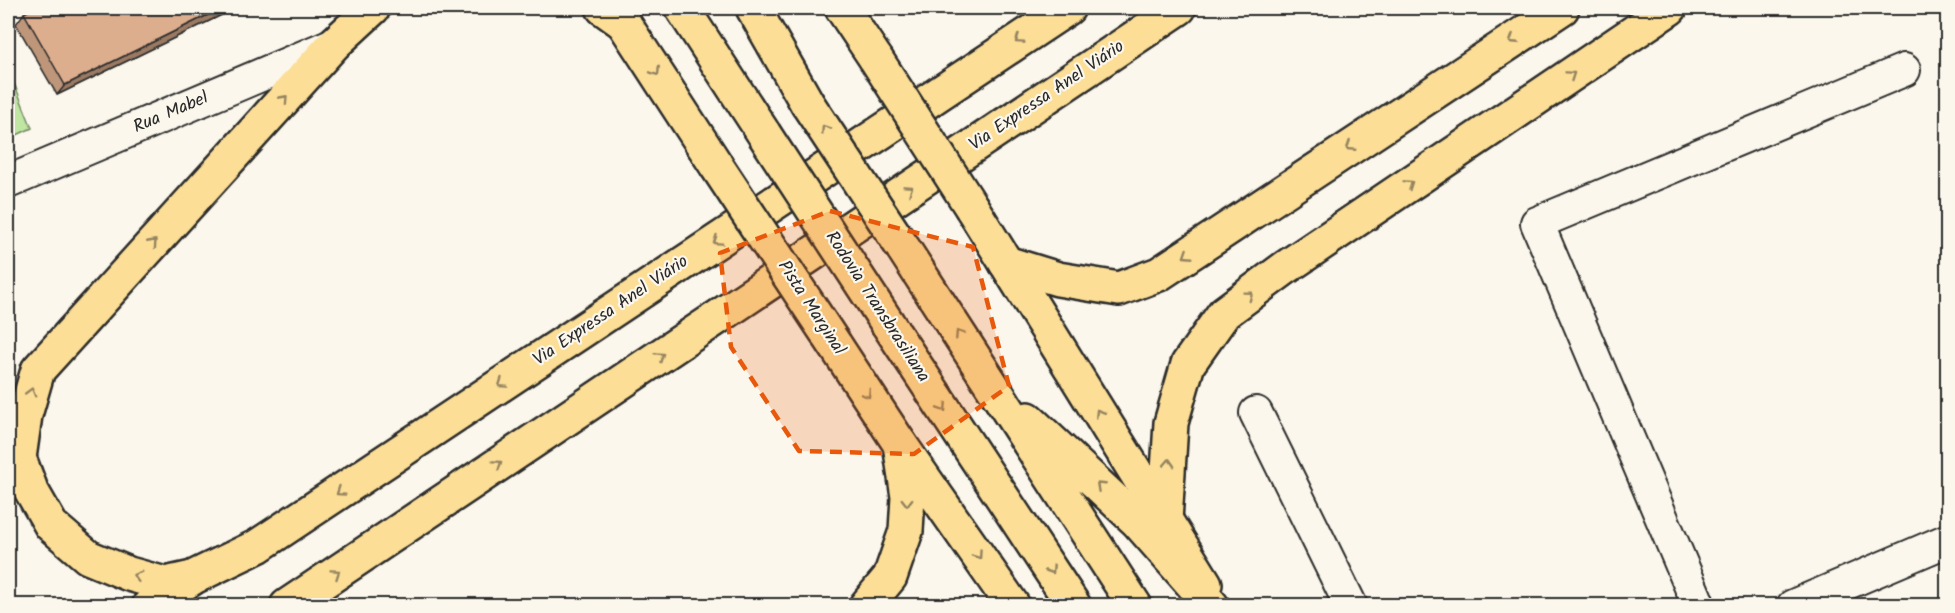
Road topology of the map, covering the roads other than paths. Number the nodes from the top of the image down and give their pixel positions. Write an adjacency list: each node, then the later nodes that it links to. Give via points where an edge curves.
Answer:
1 (373, 8): 10 (main road)
2 (682, 8): 24 (main road, Rodovia Transbrasiliana, one-way to 24, bridge)
3 (753, 8): 14 (main road, one-way to 3, bridge, via 807,103)
4 (842, 8): 13 (main road, bridge)
5 (1068, 8): 19 (main road, Via Expressa Anel Viário, one-way to 19, via 258,546)
6 (1179, 8): 21 (main road, Via Expressa Anel Viário, one-way to 6)
7 (1562, 8): 13 (main road, one-way to 13, via 1158,274 1119,289 1058,279)
8 (1670, 8): 17 (main road, one-way to 8, via 1171,423 1188,364 1224,313)
9 (614, 13): 16 (main road, Pista Marginal, one-way to 16, bridge)
10 (334, 44): 12 (street, Rua Mabel); 19 (main road, one-way to 10, via 165,584 129,574 88,557 51,525 31,490 20,458 25,414 38,370)
11 (1904, 70): 29 (street, via 1537,223)
12 (8, 182)
13 (1006, 263): 17 (main road, one-way to 13)
14 (991, 383): 25 (main road); 26 (main road, one-way to 14, via 1138,522)
15 (1256, 413): 28 (street)
16 (900, 444): 22 (main road, one-way to 22, via 908,497 906,531 890,578); 23 (main road, Pista Marginal, one-way to 23)
17 (1165, 522): 27 (main road)
18 (1947, 540): 30 (street)
19 (194, 577): 20 (main road, Via Expressa Anel Viário)
20 (149, 606)
21 (287, 606)
22 (866, 606)
23 (1013, 606)
24 (1074, 606)
25 (1135, 606)
26 (1212, 606)
27 (1219, 606)
28 (1352, 606)
29 (1699, 606)
30 (1793, 606)

